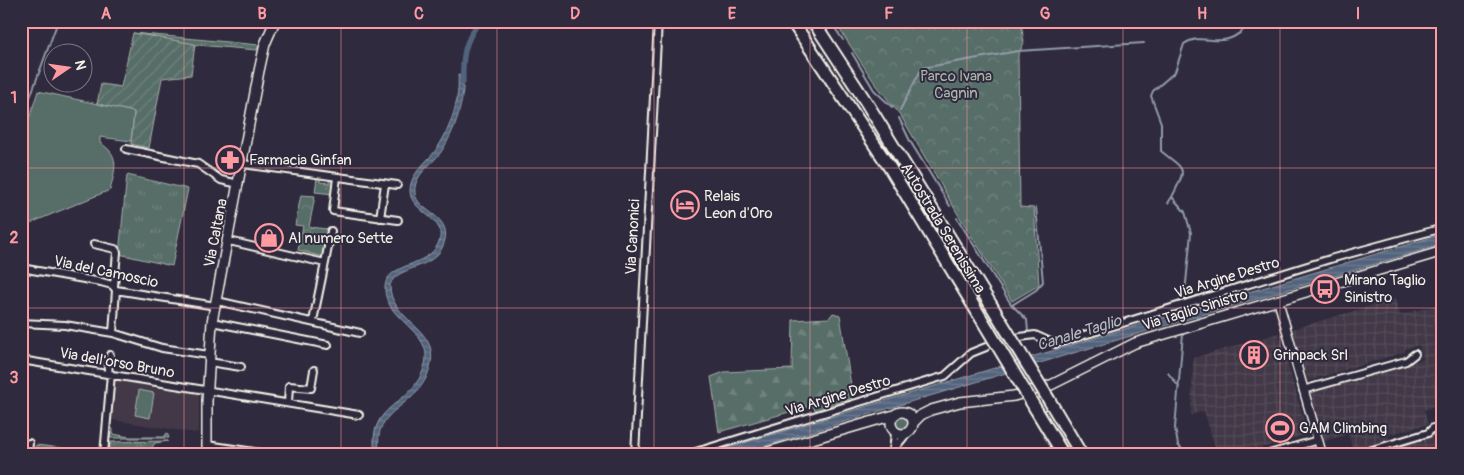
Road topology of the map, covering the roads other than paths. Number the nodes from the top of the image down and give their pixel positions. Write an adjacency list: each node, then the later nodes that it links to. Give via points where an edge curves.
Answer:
1 (275, 21): 6 (main road, Via Caltana, via 258,71)
2 (658, 21): 57 (street, Via Canonici)
3 (792, 21): 60 (highway, Autostrada Serenissima, bridge, via 890,168)
4 (813, 21): 61 (highway, Autostrada Serenissima, bridge, via 868,105)
5 (126, 149): 8 (street, via 198,164 221,180)
6 (243, 164): 7 (street); 8 (main road, Via Caltana)
7 (338, 177): 9 (street); 11 (street, via 333,211)
8 (239, 184): 15 (main road, Via Caltana)
9 (385, 184): 10 (street); 11 (street)
10 (397, 185)
11 (380, 218): 12 (street)
12 (398, 220)
13 (1443, 228): 28 (street, Via Argine Destro, via 1330,259 1055,344 1035,335)
14 (331, 231): 18 (street)
15 (229, 242): 18 (street); 22 (main road, Via Caltana)
16 (94, 244): 20 (street, via 116,248)
17 (1443, 251): 21 (main road, Via Taglio Sinistro)
18 (325, 263): 23 (street)
19 (21, 268): 20 (street, Via del Camoscio, via 101,282)
20 (115, 288): 22 (street, Via del Camoscio); 26 (street)
21 (1278, 300): 39 (street); 40 (main road, Via Taglio Sinistro, via 1135,342 1033,392)
22 (216, 303): 23 (street, Via del Camoscio); 24 (main road, Via Caltana)
23 (313, 321): 27 (street, Via del Camoscio)
24 (212, 322): 29 (street); 33 (main road, Via Caltana)
25 (21, 323): 26 (street, via 65,325)
26 (113, 333): 33 (street)
27 (360, 333)
28 (1020, 337)
29 (328, 345)
30 (986, 347): 58 (street, Via Argine Destro, via 971,353 945,376)
31 (1415, 354): 39 (street, via 1406,361)
32 (110, 356): 37 (street)
33 (209, 359): 35 (street); 38 (main road, Via Caltana)
34 (21, 360): 37 (street, Via dell'orso Bruno)
35 (241, 367)
36 (314, 370): 41 (street, via 311,388 290,386)
37 (110, 374): 38 (street, Via dell'orso Bruno); 55 (street)
38 (208, 390): 41 (street, Via dell'orso Bruno); 52 (main road, Via Caltana)
39 (1303, 390): 50 (street)
40 (960, 402): 42 (main road, Via Taglio Sinistro, via 938,403); 46 (main road, Via Taglio Sinistro, via 926,412)
41 (288, 403): 43 (street, Via dell'orso Bruno)
42 (906, 413): 44 (main road); 46 (main road, via 912,417)
43 (359, 415)
44 (894, 415): 45 (main road); 48 (main road, via 891,421)
45 (868, 421): 48 (main road); 59 (main road)
46 (913, 423): 49 (main road)
47 (1434, 428): 64 (street, via 1428,433)
48 (893, 430): 49 (main road, via 902,435); 53 (street)
49 (907, 433): 53 (street)
50 (1318, 440): 62 (street); 63 (street)
51 (29, 443): 54 (street)
52 (207, 449): 56 (street)
53 (892, 452)
54 (28, 454)
55 (104, 454)
56 (268, 454)
57 (635, 454)
58 (689, 454)
59 (761, 454)
60 (1063, 454)
61 (1081, 454)
62 (1269, 454)
63 (1322, 454)
64 (1359, 454)

